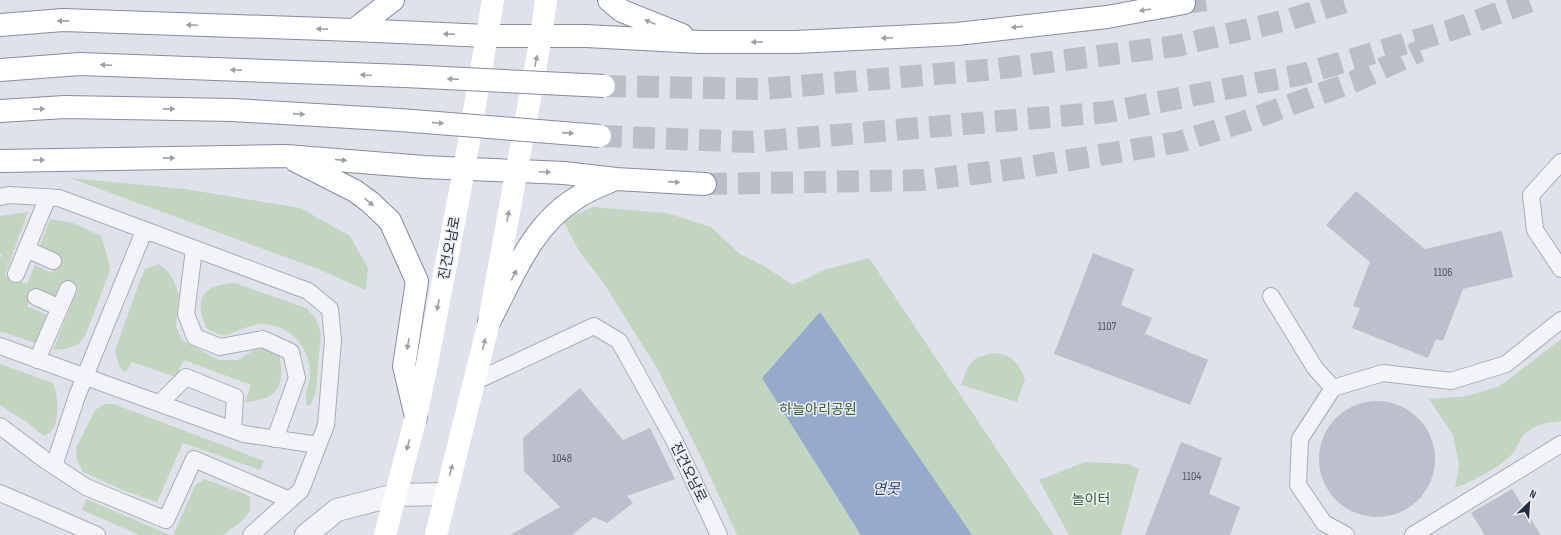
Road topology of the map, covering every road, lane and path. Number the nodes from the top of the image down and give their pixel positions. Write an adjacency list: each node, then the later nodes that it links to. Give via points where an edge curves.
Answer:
1 (393, 0): 7 (main road)
2 (493, 0): 8 (main road, 진건오남로)
3 (546, 0): 9 (main road)
4 (609, 0): 10 (main road, one-way to 4, via 622,11)
5 (1184, 3): 10 (main road, one-way to 10, via 1107,17 957,34 796,42)
6 (0, 25): 7 (main road, one-way to 6, via 63,20)
7 (354, 30): 8 (main road, one-way to 7)
8 (488, 36): 9 (main road); 18 (main road, 진건오남로)
9 (541, 37): 10 (main road, via 586,36); 19 (main road, one-way to 9)
10 (700, 42)
11 (0, 70): 12 (main road, one-way to 11, bridge, via 80,64)
12 (604, 86)
13 (0, 111): 14 (main road, one-way to 14, bridge, via 65,107 232,110)
14 (600, 136)
15 (286, 156): 16 (main road, one-way to 15); 18 (main road, one-way to 18); 42 (main road, one-way to 42, via 355,191 390,221 417,281 404,366)
16 (0, 161)
17 (1561, 162): 28 (lane, via 1531,195 1535,230)
18 (464, 170): 19 (main road); 42 (main road, 진건오남로, one-way to 42)
19 (516, 171): 20 (main road, one-way to 20); 35 (main road, one-way to 19)
20 (616, 179): 21 (main road, one-way to 21); 35 (main road, one-way to 20, via 538,232 573,199)
21 (705, 184)
22 (0, 197): 23 (lane)
23 (48, 197): 24 (lane, via 59,198); 25 (lane)
24 (144, 231): 26 (lane); 38 (lane)
25 (26, 249): 27 (lane); 29 (lane)
26 (194, 250): 45 (lane, via 186,314 196,337 220,347 263,339 291,352 297,378); 47 (lane, via 308,291 330,309 333,340 326,425)
27 (53, 261)
28 (1561, 269)
29 (16, 274)
30 (68, 289): 33 (lane)
31 (36, 296): 33 (lane)
32 (1271, 296): 40 (lane, via 1315,368)
33 (60, 308): 37 (lane)
34 (1561, 320): 40 (lane, via 1506,364 1451,381 1383,372)
35 (489, 322): 39 (main road, one-way to 35)
36 (0, 346): 37 (lane)
37 (37, 360): 38 (lane)
38 (85, 377): 41 (lane); 48 (lane)
39 (474, 382): 50 (main road, one-way to 39); 58 (lane, 진건오남로, via 594,326 619,341 674,440)
40 (1333, 388): 59 (lane, via 1300,440 1298,485 1324,523)
41 (160, 403): 44 (lane); 44 (lane, via 186,377 235,397)
42 (416, 417): 51 (main road, 진건오남로, one-way to 51)
43 (0, 426): 48 (lane)
44 (234, 430): 45 (lane)
45 (275, 439): 47 (lane)
46 (1561, 444): 60 (lane)
47 (318, 445): 52 (lane, via 301,490)
48 (54, 466): 52 (lane, via 86,487 166,520 194,459)
49 (0, 493): 53 (lane)
50 (445, 494): 51 (street); 57 (main road)
51 (395, 495): 55 (street, via 337,510); 56 (main road, 진건오남로)
52 (290, 500): 54 (lane)
53 (97, 535)
54 (251, 535)
55 (306, 535)
56 (385, 535)
57 (436, 535)
58 (719, 535)
59 (1346, 535)
60 (1413, 535)

